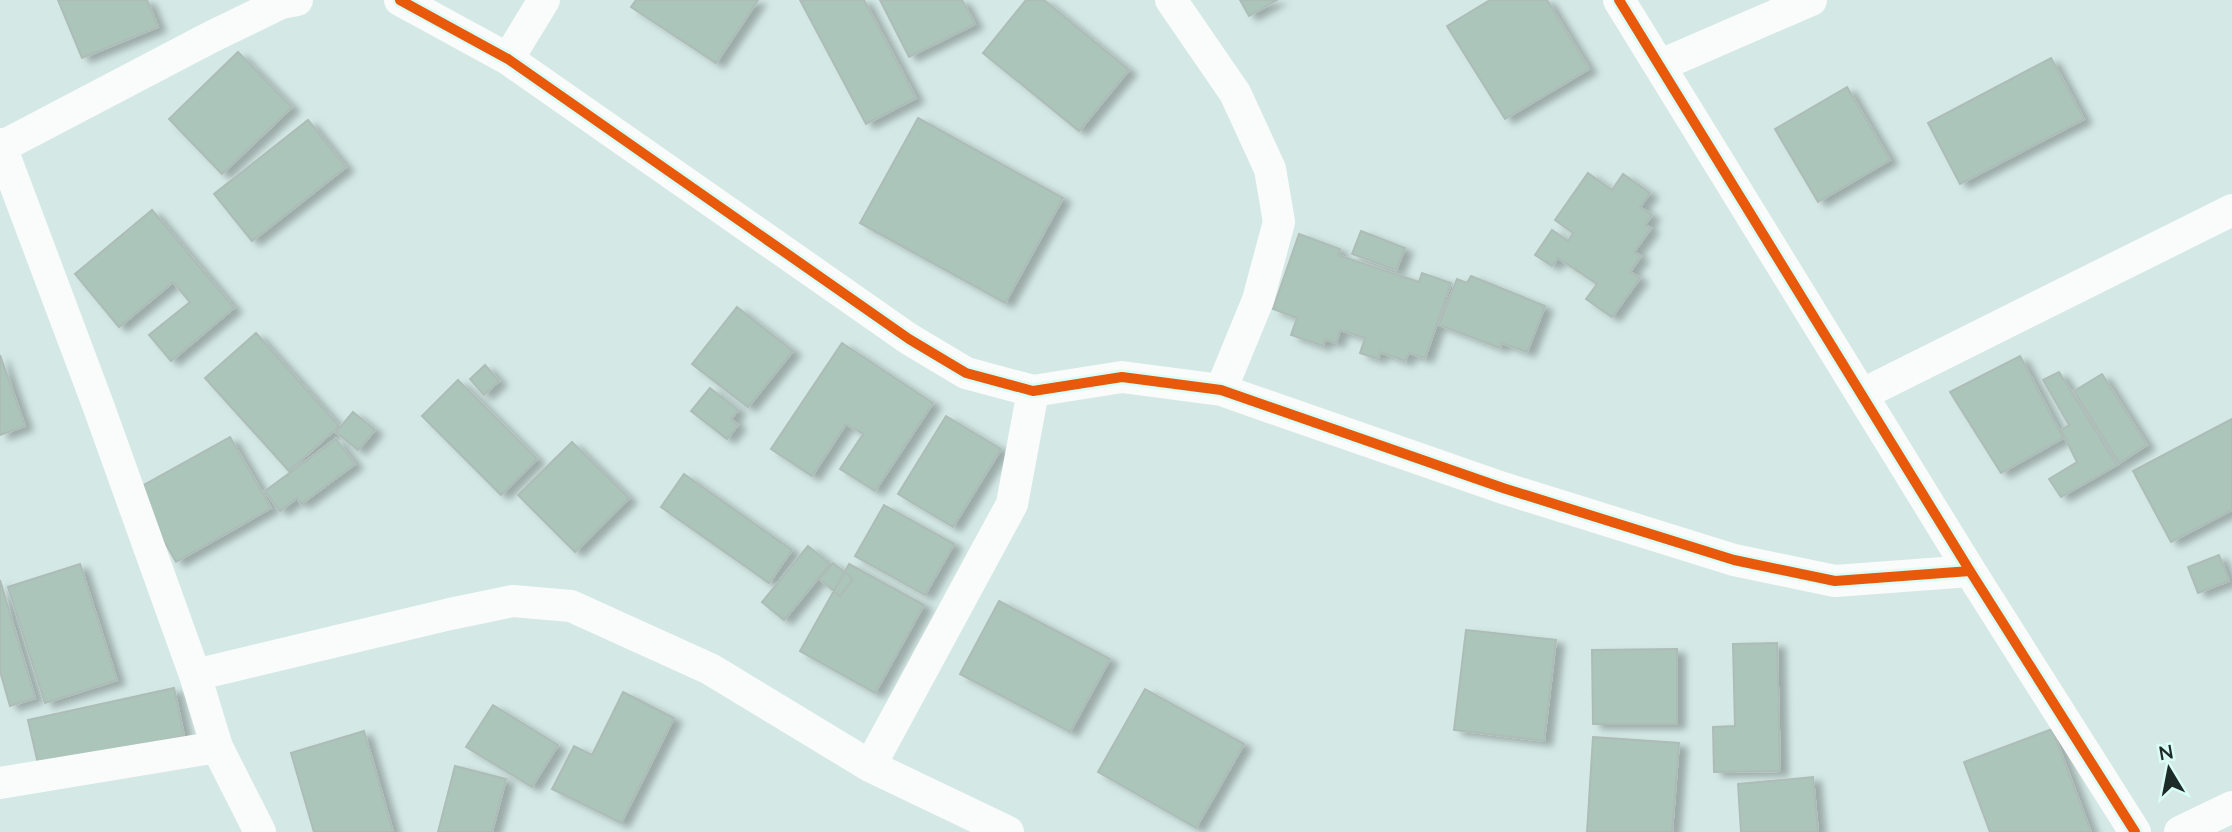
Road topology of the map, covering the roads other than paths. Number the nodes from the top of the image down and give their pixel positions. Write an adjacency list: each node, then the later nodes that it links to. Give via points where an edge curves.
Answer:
1 (297, 0): 9 (street, via 281,3 211,37)
2 (400, 0): 7 (street)
3 (544, 0): 7 (street)
4 (1171, 0): 11 (street, via 1235,93 1270,169 1279,222 1258,300)
5 (1619, 0): 8 (street)
6 (1811, 0): 8 (street)
7 (508, 59): 12 (street, via 909,340 966,373)
8 (1661, 65): 13 (street)
9 (1, 146): 15 (street)
10 (2232, 210): 13 (street)
11 (1221, 390): 12 (street, via 1122,377); 14 (street, via 1503,488 1734,560 1835,581)
12 (1032, 391): 17 (street, via 1012,504)
13 (1863, 394): 14 (street)
14 (1970, 571): 22 (street)
15 (195, 675): 16 (street); 17 (street, via 513,601 571,606 710,668)
16 (217, 747): 18 (street); 20 (street)
17 (870, 766): 21 (street)
18 (0, 783)
19 (2232, 807): 23 (street)
20 (260, 832)
21 (1008, 832)
22 (2135, 832)
23 (2180, 832)

